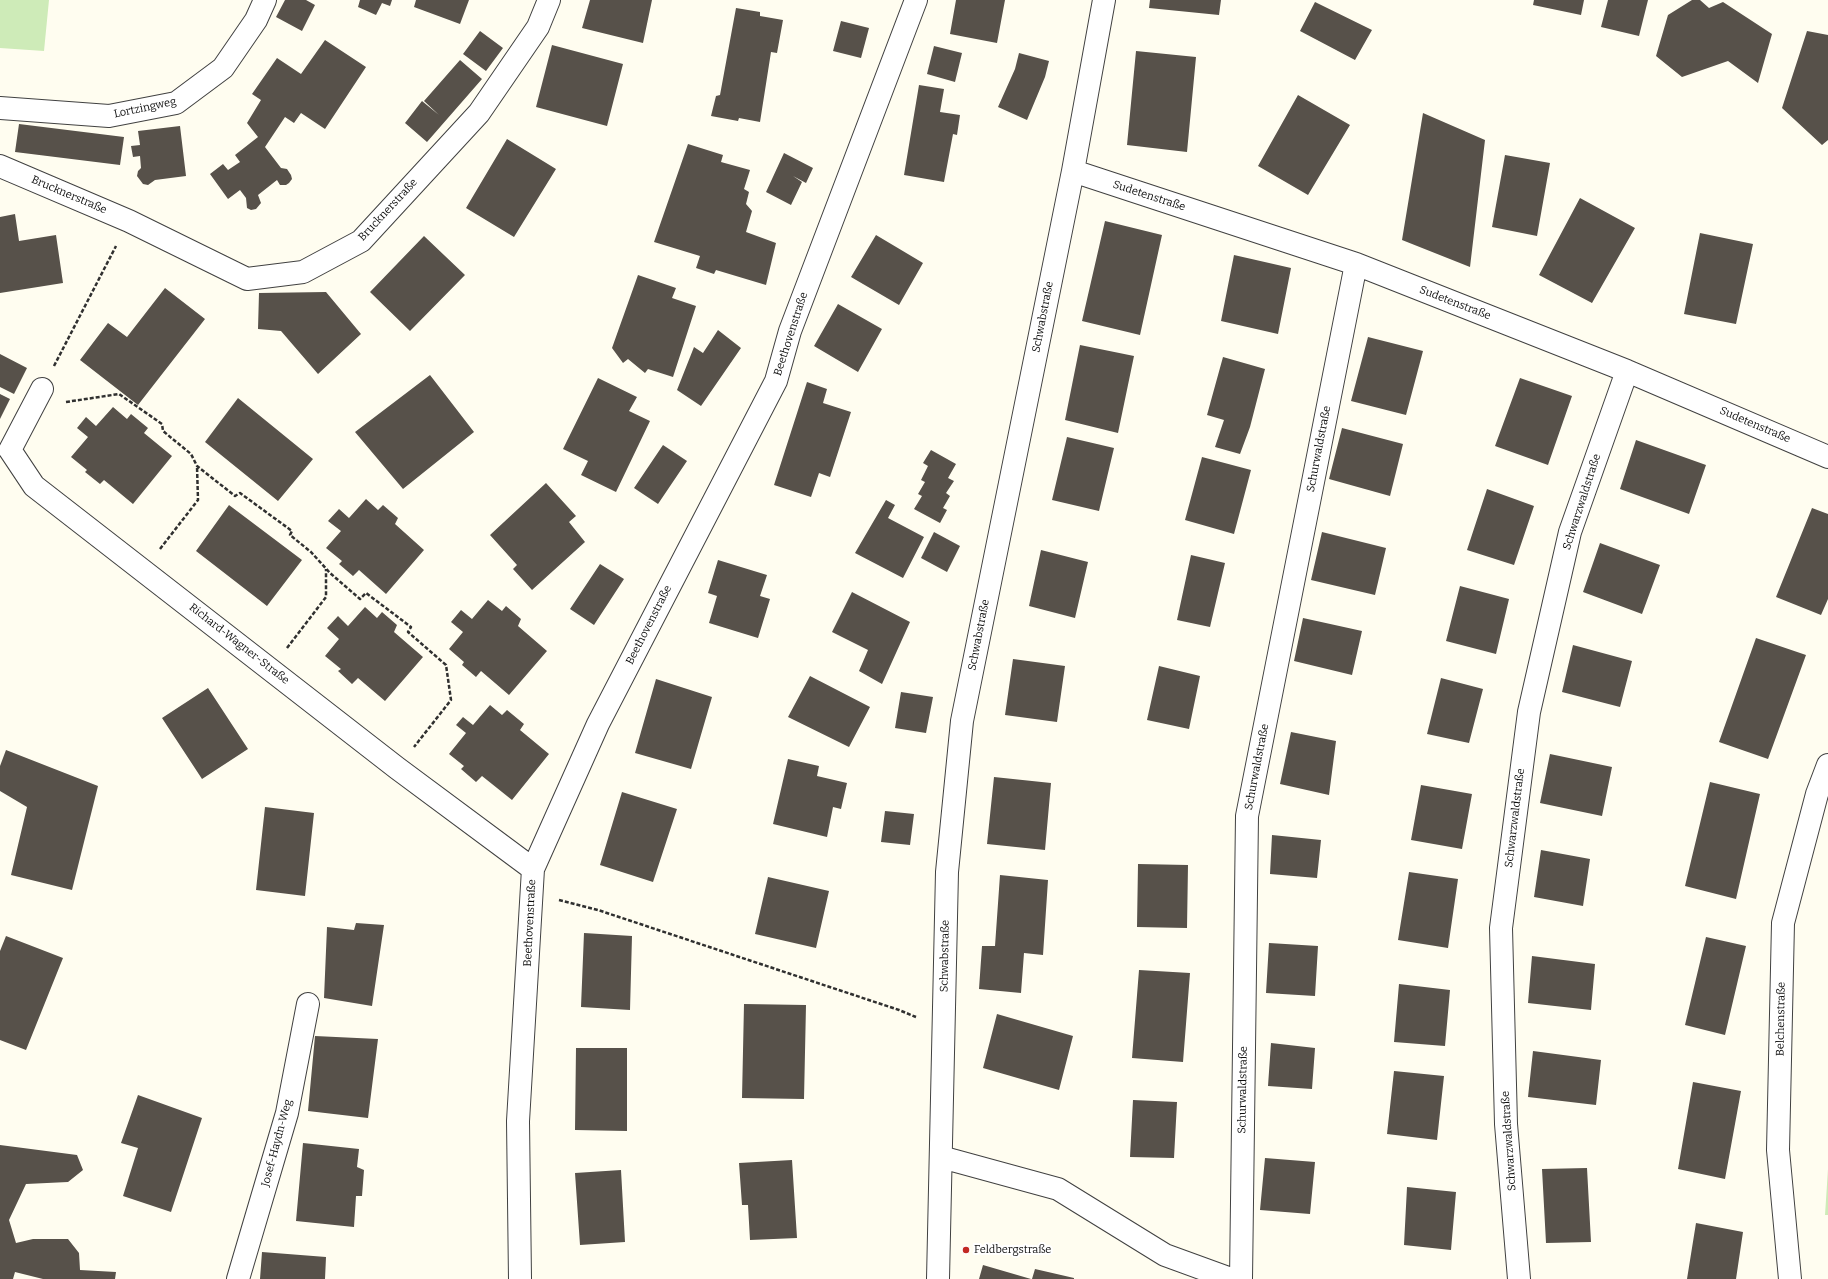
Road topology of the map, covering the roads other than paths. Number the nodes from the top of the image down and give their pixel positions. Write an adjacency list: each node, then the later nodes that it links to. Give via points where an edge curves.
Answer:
1 (265, 0): 5 (street, Lortzingweg, via 256,20 223,68 176,103 109,116)
2 (549, 0): 6 (street, Brucknerstraße, via 538,27 479,113 361,242 304,272 247,279 129,221)
3 (916, 0): 13 (street, Beethovenstraße, via 790,331 776,381 598,724)
4 (1104, 0): 7 (street, Schwabstraße)
5 (0, 108)
6 (0, 166)
7 (1073, 171): 8 (street, Sudetenstraße); 15 (street, Schwabstraße, via 962,721 947,872)
8 (1356, 264): 9 (street, Sudetenstraße); 20 (street, Schurwaldstraße, via 1247,816)
9 (1627, 370): 11 (street, Sudetenstraße); 21 (street, Schwarzwaldstraße, via 1570,532 1529,712 1501,928 1506,1124)
10 (37, 398): 13 (street, Richard-Wagner-Straße, via 10,450 34,486 397,768)
11 (1828, 457)
12 (1828, 764): 22 (street, Belchenstraße, via 1817,794 1783,923 1778,1150)
13 (533, 869): 17 (street, Beethovenstraße, via 518,1121)
14 (308, 1004): 16 (street, Josef-Haydn-Weg, via 287,1113)
15 (941, 1157): 18 (street, Schwabstraße); 19 (street, via 1058,1189 1165,1255)
16 (238, 1279)
17 (520, 1279)
18 (938, 1279)
19 (1231, 1279)
20 (1240, 1279)
21 (1520, 1279)
22 (1790, 1279)

